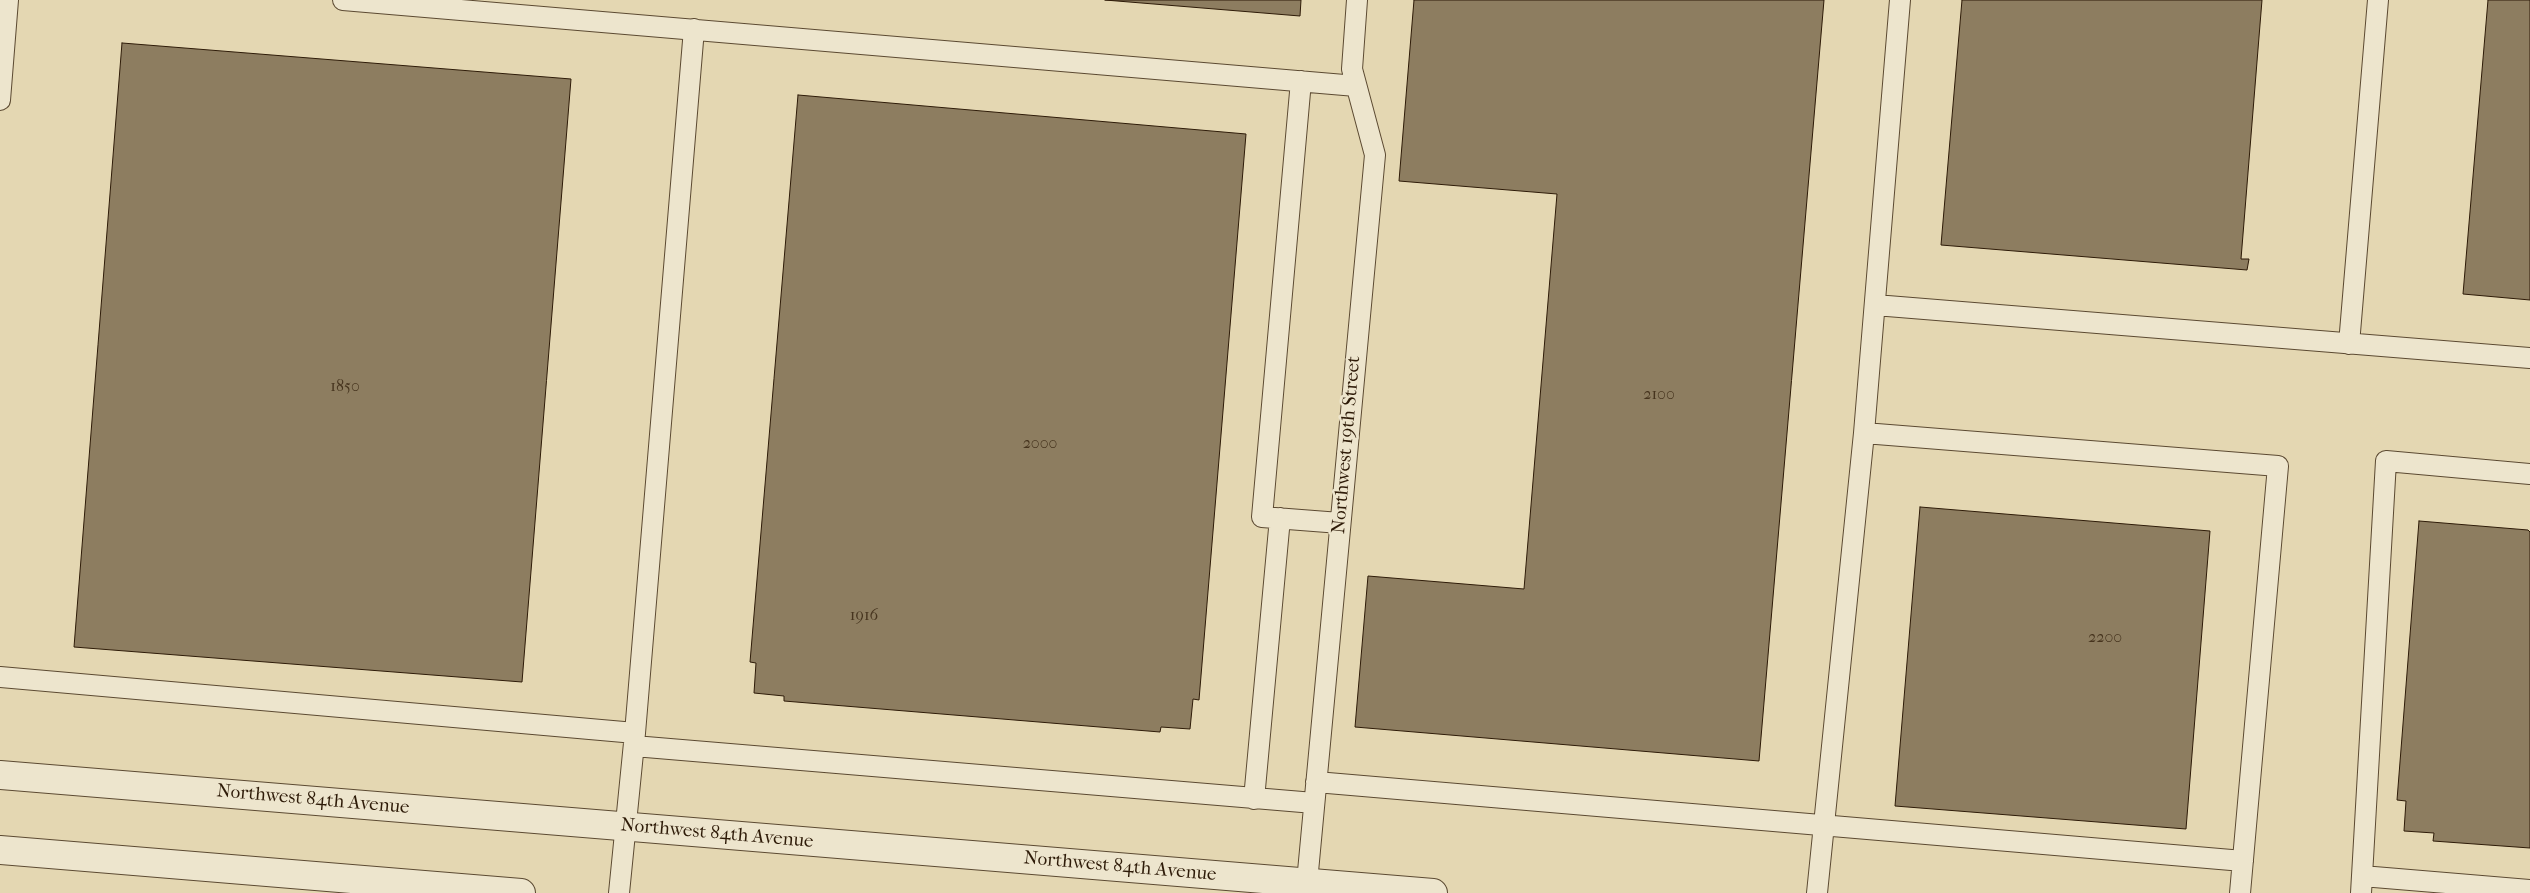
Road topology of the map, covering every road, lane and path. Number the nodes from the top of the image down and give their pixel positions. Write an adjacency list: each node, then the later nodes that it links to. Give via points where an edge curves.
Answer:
1 (8, 0): 10 (lane)
2 (343, 0): 6 (lane)
3 (1357, 0): 9 (lane, Northwest 19th Street, via 1352,69)
4 (1900, 0): 11 (lane)
5 (2378, 0): 12 (lane)
6 (536, 8): 7 (lane)
7 (694, 29): 8 (lane); 19 (lane)
8 (1300, 82): 9 (lane); 16 (lane, via 1262,517)
9 (1356, 86): 17 (lane, Northwest 19th Street, via 1374,155)
10 (0, 100)
11 (1875, 305): 12 (lane); 14 (lane)
12 (2350, 344): 13 (lane)
13 (2530, 358)
14 (1864, 433): 25 (lane); 27 (lane, via 2278,466)
15 (2530, 474): 28 (lane, via 2386,461)
16 (1280, 518): 17 (lane); 22 (lane)
17 (1340, 523): 21 (lane, Northwest 19th Street)
18 (0, 677): 19 (lane)
19 (634, 740): 22 (lane); 24 (lane)
20 (0, 774): 24 (street, Northwest 84th Avenue)
21 (1316, 782): 23 (lane, Northwest 19th Street); 25 (lane)
22 (1254, 799): 23 (lane)
23 (1314, 803): 29 (lane, Northwest 19th Street)
24 (625, 826): 29 (street, Northwest 84th Avenue); 32 (lane)
25 (1824, 826): 27 (lane); 34 (lane)
26 (0, 850): 31 (street)
27 (2243, 861): 35 (lane)
28 (2361, 885): 30 (lane)
29 (1306, 888): 33 (street, Northwest 84th Avenue)
30 (2530, 890)
31 (521, 893)
32 (619, 893)
33 (1433, 893)
34 (1817, 893)
35 (2240, 893)

